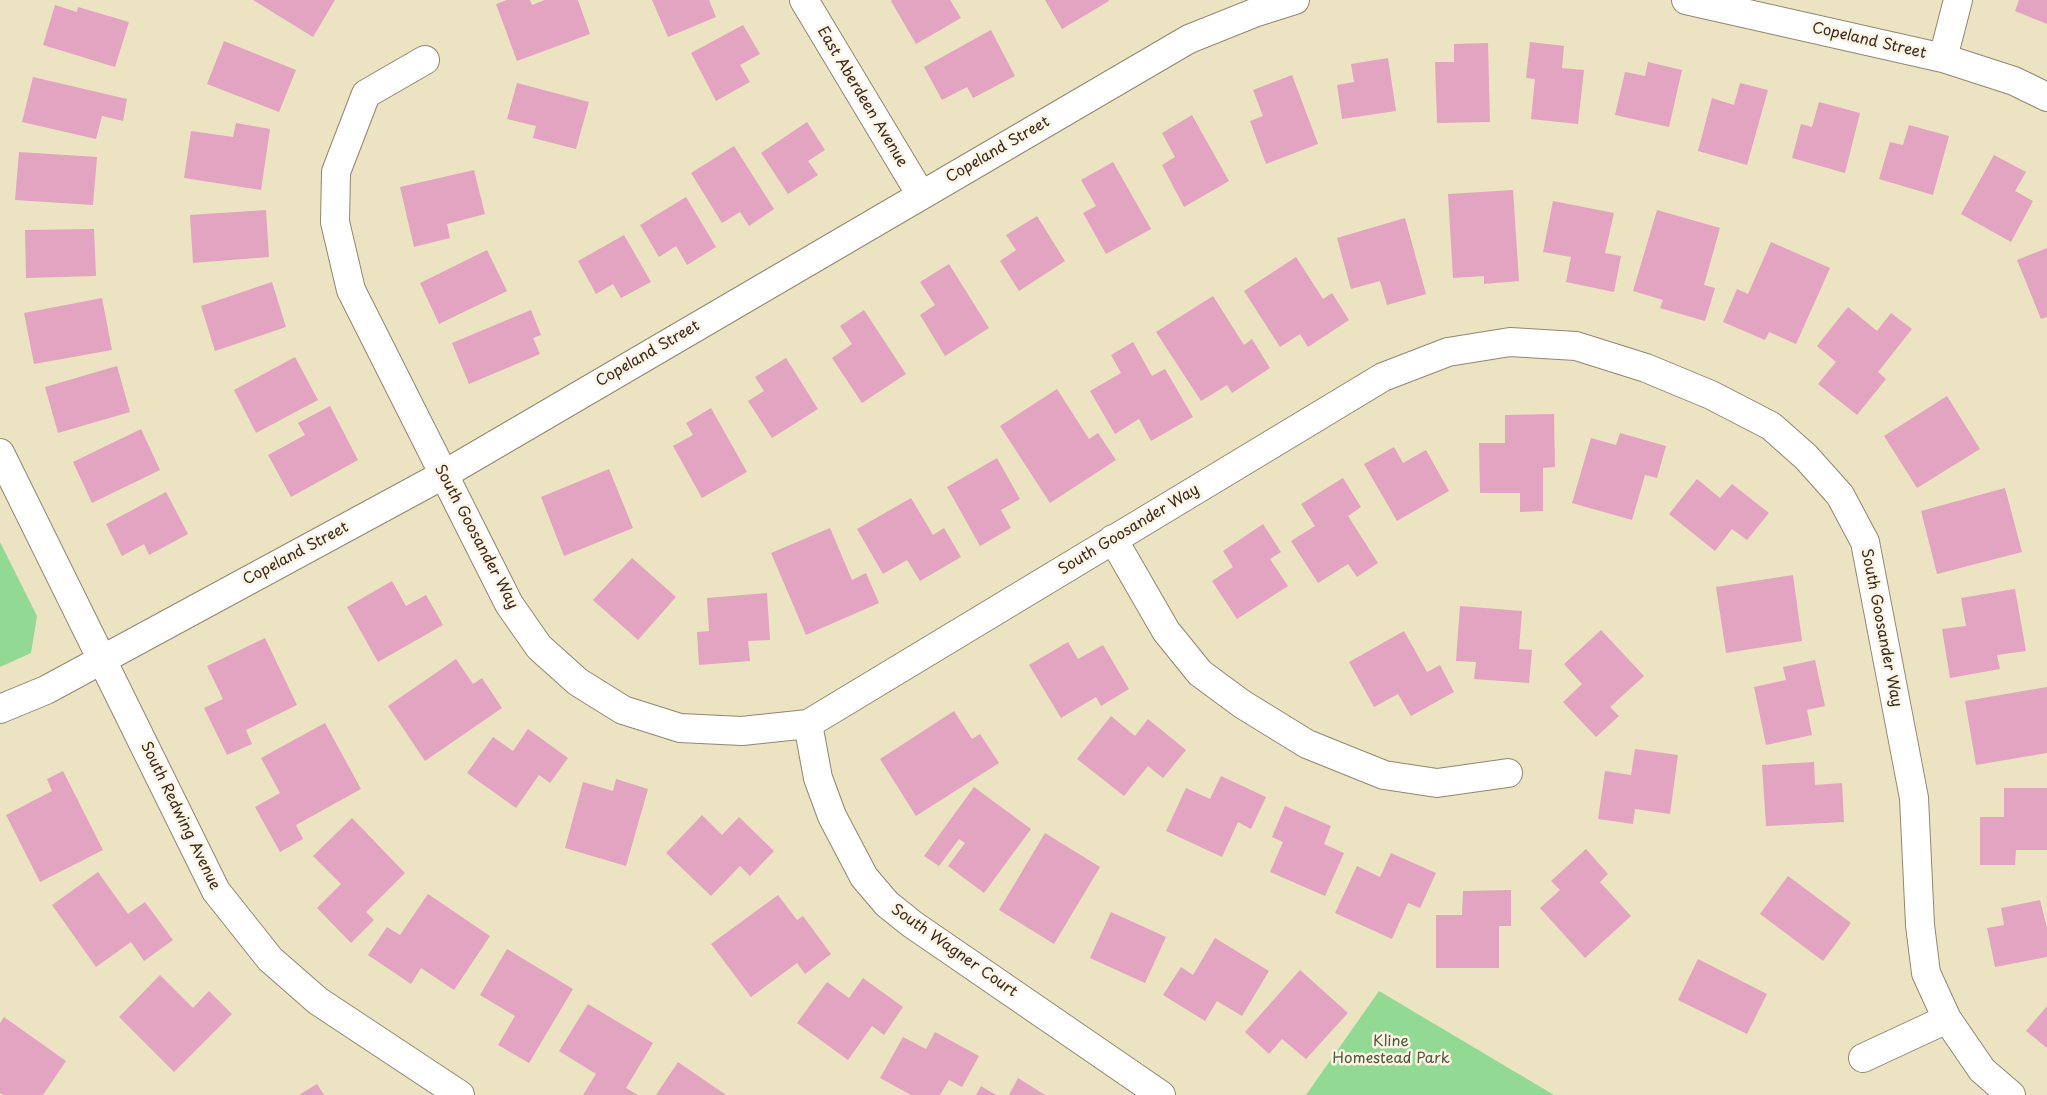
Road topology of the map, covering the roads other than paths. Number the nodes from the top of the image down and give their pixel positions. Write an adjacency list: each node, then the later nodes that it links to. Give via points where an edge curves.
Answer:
1 (804, 0): 8 (street, East Aberdeen Avenue)
2 (1295, 0): 8 (street, Copeland Street, via 1254,12 1189,39)
3 (1686, 0): 5 (street, Copeland Street)
4 (1958, 0): 5 (street)
5 (1943, 58): 7 (street, Copeland Street, via 2014,81)
6 (425, 60): 10 (street, South Goosander Way, via 366,94 336,172 335,222 351,290)
7 (2047, 97)
8 (921, 195): 10 (street, Copeland Street)
9 (0, 453): 12 (street, South Redwing Avenue)
10 (443, 475): 12 (street, Copeland Street); 14 (street, South Goosander Way, via 509,604 539,647 578,682 623,710 680,728 742,731)
11 (1113, 539): 14 (street, South Goosander Way); 15 (street, via 1166,631 1200,673 1242,704 1307,744 1384,775 1437,783); 16 (street, South Goosander Way, via 1382,377 1448,352 1510,342 1576,346 1646,368 1711,395 1771,426 1840,495 1865,542 1914,798 1920,925 1926,973)
12 (102, 658): 13 (street, Copeland Street, via 46,690); 18 (street, South Redwing Avenue, via 216,890 270,959 318,1001)
13 (0, 709)
14 (808, 724): 19 (street, South Wagner Court, via 818,778 832,816 864,877 887,904)
15 (1508, 773)
16 (1947, 1019): 17 (street); 20 (street, South Goosander Way, via 1982,1070)
17 (1863, 1058)
18 (460, 1095)
19 (1161, 1095)
20 (2011, 1095)

